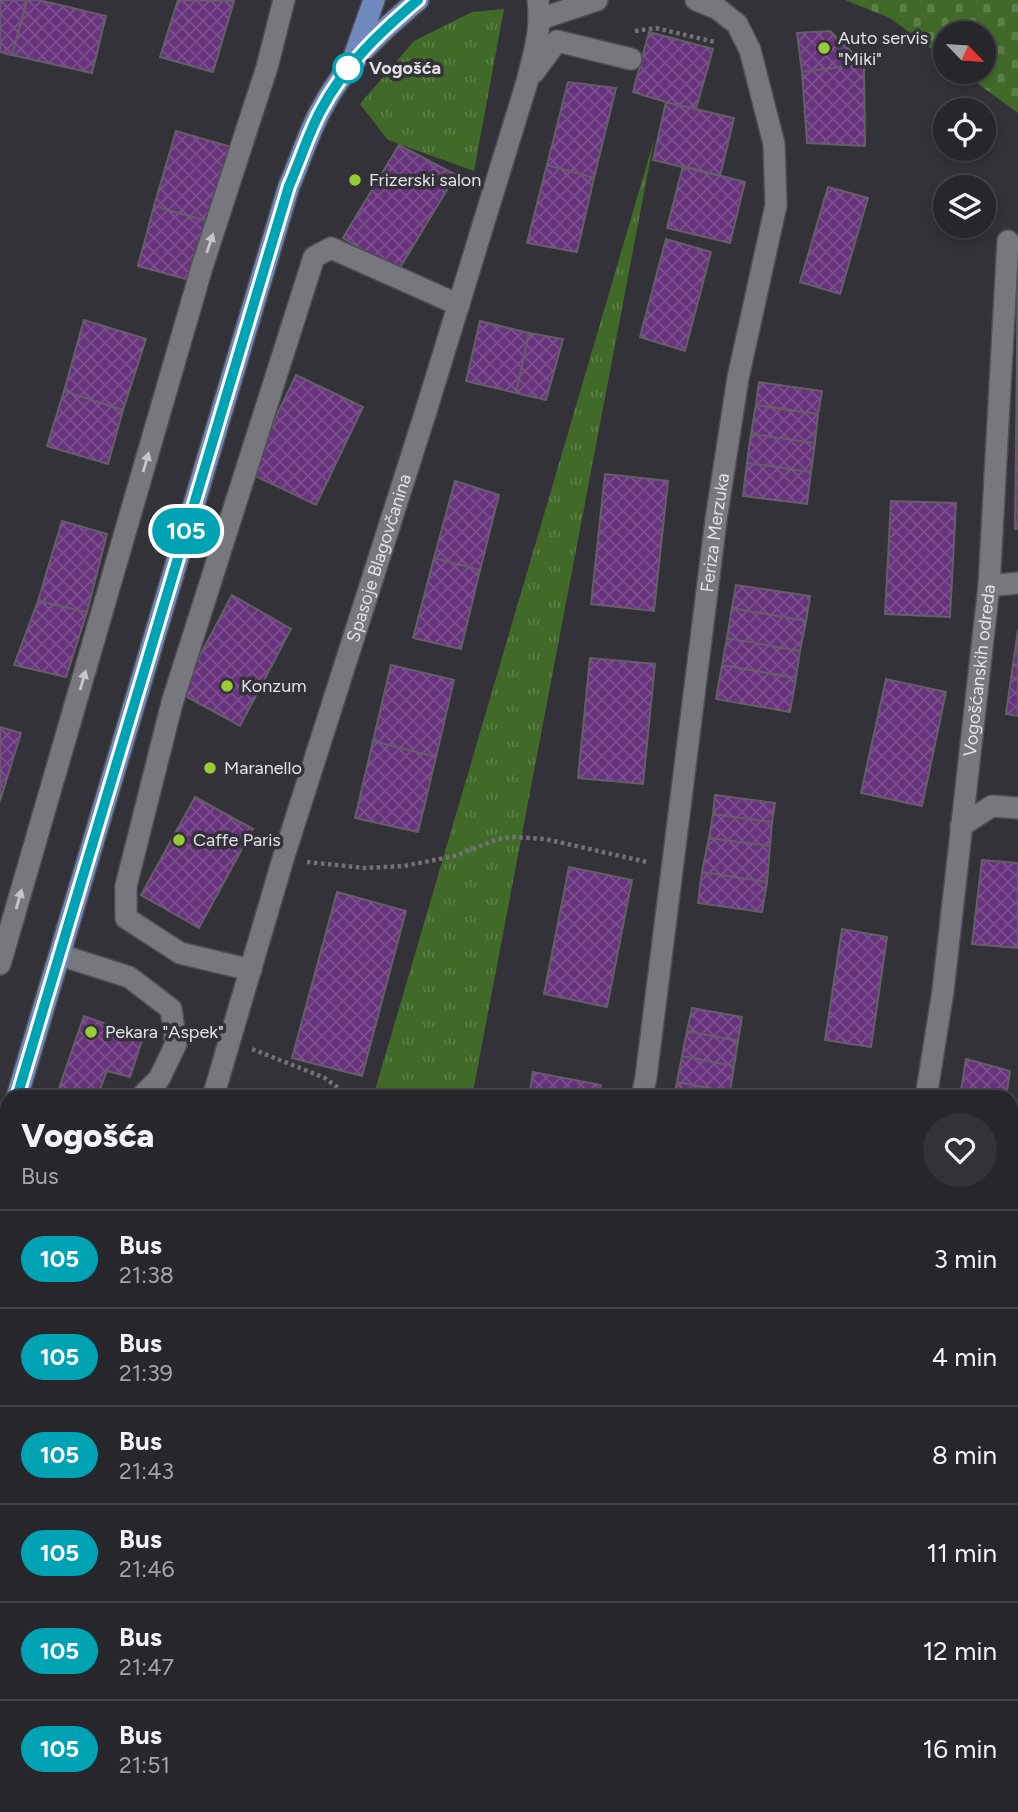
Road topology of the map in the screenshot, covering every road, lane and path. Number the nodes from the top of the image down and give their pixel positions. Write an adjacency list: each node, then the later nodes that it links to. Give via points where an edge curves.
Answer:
1 (284, 0): 22 (street, one-way to 1)
2 (374, 0): 11 (main road)
3 (418, 0): 11 (main road)
4 (522, 0): 7 (street)
5 (597, 0): 7 (street)
6 (696, 0): 9 (street, Feriza Merzuka, via 737,24)
7 (539, 9): 12 (street, Spasoje Blagovčanina, via 537,44)
8 (631, 32): 9 (path, via 656,29)
9 (750, 50): 20 (street, Feriza Merzuka, via 776,155 776,205 738,379)
10 (631, 59): 12 (street, via 557,41)
11 (353, 61): 21 (main road, via 321,110 289,186)
12 (527, 82): 14 (street, Spasoje Blagovčanina)
13 (1008, 241): 16 (street, Vogošćanskih odreda)
14 (458, 305): 19 (street, Spasoje Blagovčanina); 23 (street, via 331,248 314,257 172,704 126,887 127,918 180,953)
15 (1018, 583): 16 (street)
16 (989, 586): 18 (street, Vogošćanskih odreda)
17 (1018, 808): 18 (street, via 992,806)
18 (961, 826): 30 (street, Vogošćanskih odreda)
19 (283, 859): 20 (path, via 365,868 404,866 455,856 512,837 545,839); 23 (street, Spasoje Blagovčanina)
20 (672, 868): 29 (street, Feriza Merzuka)
21 (60, 955): 25 (main road); 26 (street, via 129,977 171,1009 176,1044 159,1079)
22 (0, 964)
23 (251, 970): 24 (street, Spasoje Blagovčanina)
24 (230, 1040): 27 (street, Spasoje Blagovčanina); 28 (path, via 325,1078)
25 (19, 1090)
26 (148, 1090)
27 (215, 1090)
28 (341, 1090)
29 (643, 1090)
30 (927, 1090)

